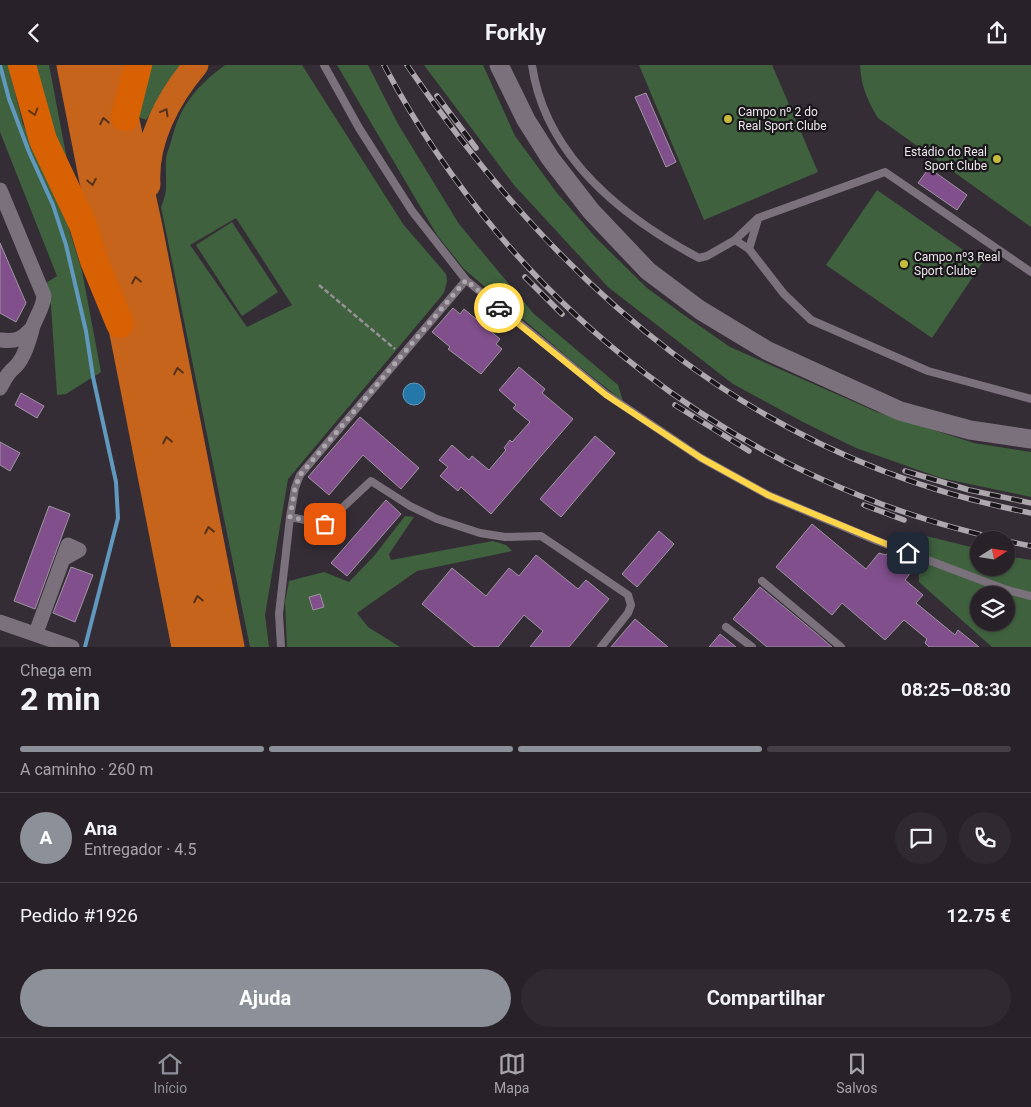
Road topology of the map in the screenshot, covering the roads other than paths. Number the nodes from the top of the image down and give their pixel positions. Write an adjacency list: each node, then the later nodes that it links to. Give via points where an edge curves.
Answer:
1 (22, 65): 18 (highway, one-way to 18, via 43,140 83,225)
2 (69, 65): 18 (highway, one-way to 18)
3 (93, 65): 34 (highway, one-way to 3)
4 (115, 65): 10 (highway)
5 (138, 65): 10 (highway)
6 (196, 65): 13 (highway, one-way to 6, via 147,169 160,121 180,84)
7 (324, 65): 17 (lane, via 359,128 412,211)
8 (499, 65): 24 (street, via 526,120 550,158 591,211 648,271 700,310 768,351 900,411 970,430)
9 (532, 65): 14 (lane, via 536,90 557,134 571,157 617,206 699,258)
10 (125, 117): 13 (highway)
11 (0, 190): 19 (street, via 44,296 42,310)
12 (758, 218): 14 (lane); 15 (lane); 16 (lane, via 884,172)
13 (150, 227): 35 (highway, one-way to 13)
14 (735, 240): 15 (lane)
15 (749, 249): 23 (lane, via 784,294 812,320 928,371)
16 (1031, 272)
17 (466, 280): 25 (lane, via 300,475); 28 (lane, via 606,395 701,458 760,491 875,540)
18 (120, 324): 33 (highway)
19 (33, 326): 20 (street, via 24,337 14,341); 21 (street, via 32,335 16,366)
20 (0, 340): 21 (street, via 8,348)
21 (10, 369): 22 (street)
22 (0, 388)
23 (1031, 399)
24 (1031, 439)
25 (290, 517): 36 (lane, via 279,614); 37 (lane, via 325,524 371,481 410,506 480,533 505,537 542,536 628,595 635,604)
26 (63, 559): 31 (street)
27 (762, 581): 39 (lane)
28 (1031, 596)
29 (0, 622): 31 (street)
30 (726, 627): 38 (lane)
31 (36, 633): 32 (street)
32 (72, 647)
33 (184, 647)
34 (208, 647)
35 (232, 647)
36 (281, 647)
37 (601, 647)
38 (752, 647)
39 (841, 647)

